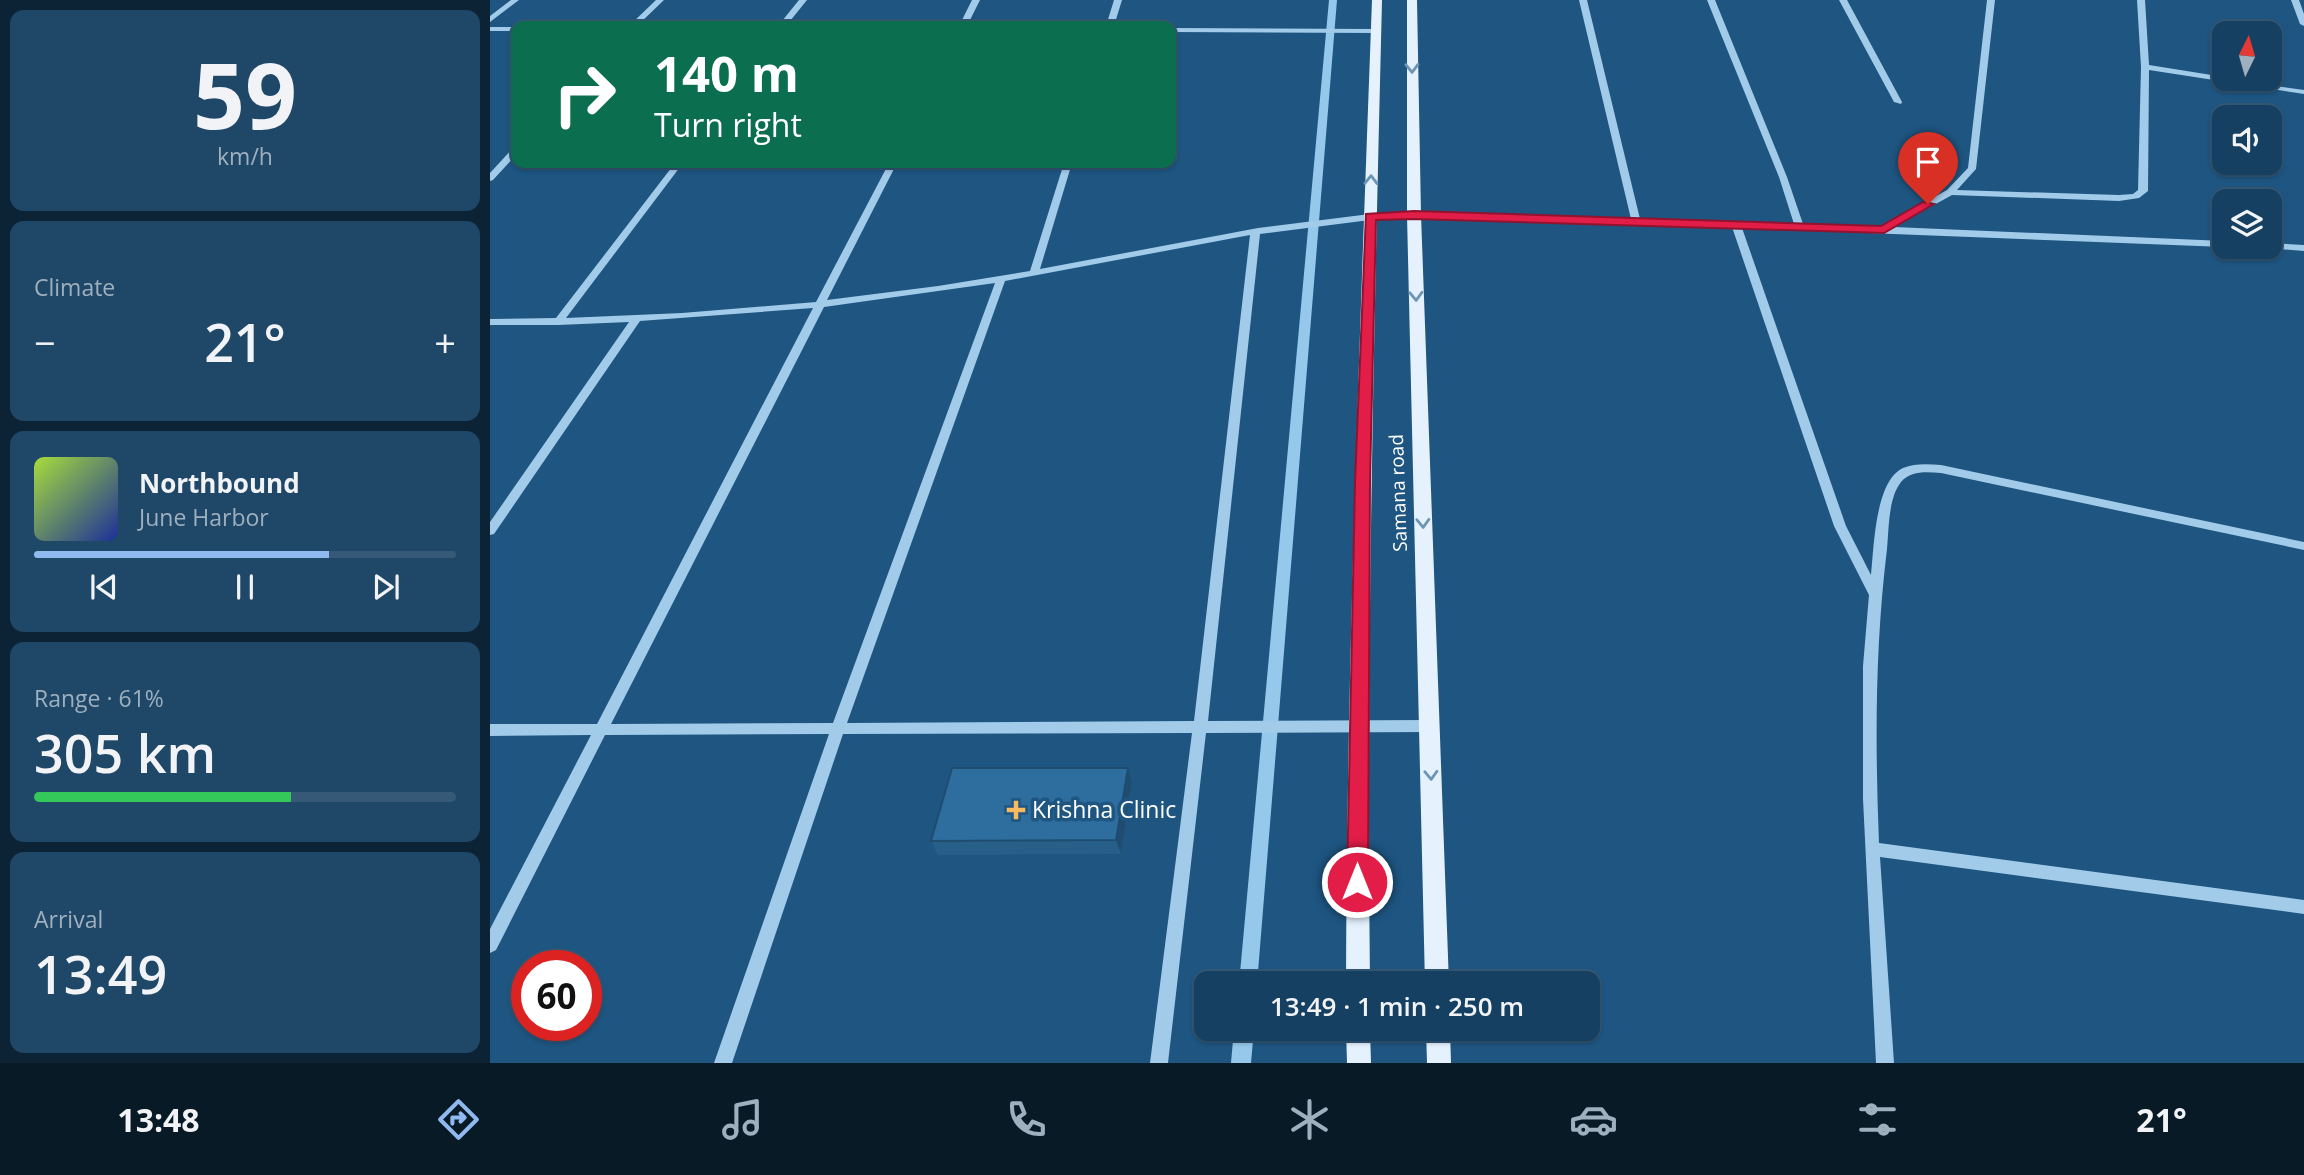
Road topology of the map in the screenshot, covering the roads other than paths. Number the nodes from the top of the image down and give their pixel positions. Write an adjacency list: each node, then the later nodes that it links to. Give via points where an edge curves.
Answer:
1 (515, 0): 14 (street)
2 (660, 0): 15 (street)
3 (803, 0): 16 (street)
4 (976, 0): 17 (street)
5 (1118, 0): 18 (street)
6 (1377, 0): 23 (main road, Samana road)
7 (1412, 0): 33 (main road, Samana road, one-way to 33)
8 (1583, 0): 36 (street)
9 (1711, 0): 38 (street)
10 (1843, 0): 26 (street)
11 (1991, 0): 32 (street, via 1972,169)
12 (2141, 0): 24 (street)
13 (2295, 0): 19 (street)
14 (490, 20)
15 (638, 21)
16 (786, 21)
17 (966, 21)
18 (1112, 21)
19 (2304, 24)
20 (490, 29): 21 (street)
21 (511, 29)
22 (1176, 30): 23 (street)
23 (1375, 31): 34 (main road, Samana road, one-way to 23)
24 (2145, 68): 25 (street); 32 (street, via 2143,191 2136,196)
25 (2304, 92)
26 (1898, 102)
27 (511, 155): 31 (street)
28 (675, 168): 49 (street)
29 (890, 168): 46 (street)
30 (1066, 168): 44 (street)
31 (490, 178)
32 (1950, 192): 39 (street)
33 (1414, 215): 34 (street); 36 (street); 54 (main road, Samana road, one-way to 54)
34 (1370, 216): 35 (street); 53 (main road, Samana road)
35 (1332, 220): 40 (street)
36 (1636, 222): 37 (street)
37 (1736, 225): 38 (street); 52 (street, via 1840,526)
38 (1799, 226): 39 (street)
39 (1884, 229): 41 (street)
40 (1255, 233): 44 (street); 55 (street)
41 (2212, 243)
42 (2282, 247): 43 (street)
43 (2304, 248)
44 (1034, 274): 45 (street)
45 (1001, 279): 46 (street); 57 (street)
46 (820, 304): 47 (street); 56 (street)
47 (636, 319): 49 (street); 50 (street)
48 (490, 322): 49 (street)
49 (558, 322)
50 (490, 531)
51 (2304, 546): 52 (street, via 1941,469 1915,468 1900,475 1890,490)
52 (1874, 593): 59 (street, via 1870,668)
53 (1359, 726): 54 (street); 55 (street); 62 (main road, Samana road)
54 (1429, 726): 63 (main road, Samana road, one-way to 63)
55 (1200, 727): 57 (street); 67 (street)
56 (602, 729): 57 (street); 58 (street); 61 (street)
57 (838, 729): 66 (street)
58 (490, 730)
59 (1873, 849): 60 (street); 70 (street)
60 (2304, 907)
61 (490, 945)
62 (1358, 971)
63 (1437, 971)
64 (1358, 1041): 68 (main road)
65 (1438, 1041): 69 (main road)
66 (723, 1063)
67 (1159, 1063)
68 (1359, 1063)
69 (1439, 1063)
70 (1885, 1063)

